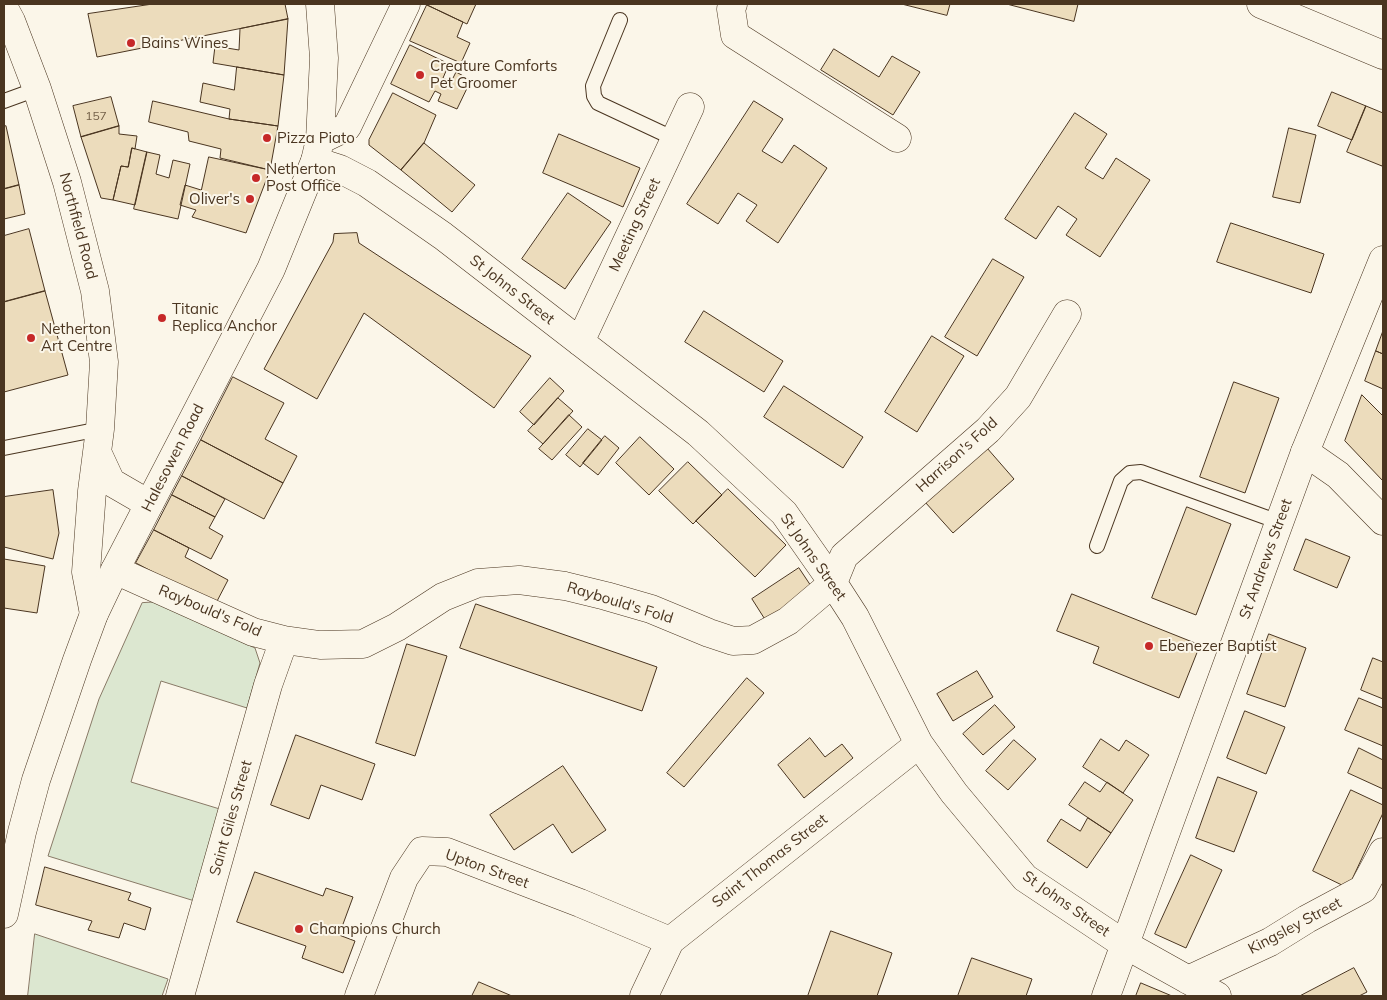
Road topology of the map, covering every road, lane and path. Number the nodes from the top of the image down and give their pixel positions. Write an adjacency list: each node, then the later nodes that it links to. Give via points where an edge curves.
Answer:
1 (320, 4): 13 (street, Halesowen Road, via 324,58)
2 (406, 4): 13 (street, via 347,127)
3 (733, 4): 11 (street, via 735,35)
4 (1261, 4): 7 (street)
5 (4, 8): 8 (street, Northfield Road)
6 (620, 20): 12 (lane, via 593,86 594,96 598,103)
7 (1383, 56)
8 (37, 89): 9 (lane); 17 (street, Northfield Road, via 67,182 94,292 104,362)
9 (4, 101)
10 (690, 107): 12 (street, Meeting Street)
11 (897, 138)
12 (675, 139): 16 (street, Meeting Street)
13 (317, 151): 16 (street, St Johns Street, via 443,236); 20 (street, Halesowen Road, via 271,269)
14 (1383, 260): 19 (street, St Andrews Street)
15 (1067, 314): 25 (street, Harrison's Fold, via 1018,397 988,430 844,556)
16 (580, 342): 25 (street, St Johns Street, via 698,432 784,513)
17 (99, 441): 18 (lane); 20 (street, Northfield Road, via 111,482); 26 (street, Northfield Road, via 86,572)
18 (4, 448)
19 (1305, 452): 21 (street, via 1338,475); 22 (street, St Andrews Street)
20 (149, 504): 24 (street, Halesowen Road)
21 (1383, 521)
22 (1280, 522): 23 (lane, via 1141,472 1130,473 1121,481); 33 (street, St Andrews Street)
23 (1097, 546)
24 (115, 570): 26 (street, Halesowen Road); 27 (street, Raybould's Fold, via 254,632)
25 (833, 583): 27 (street, Raybould's Fold, via 788,622 752,640 733,640 709,633 651,609 606,596 519,580 478,583 443,597 397,627 363,644 320,645); 28 (street, St Johns Street, via 855,618)
26 (94, 614): 31 (street, Halesowen Road, via 28,806)
27 (284, 640): 35 (street, Saint Giles Street, via 268,685)
28 (919, 744): 32 (street, Saint Thomas Street); 33 (street, St Johns Street, via 954,794 1025,878)
29 (1383, 852): 30 (street, Kingsley Street)
30 (1373, 892): 34 (street, Kingsley Street, via 1307,919 1270,942)
31 (4, 914)
32 (670, 941): 36 (street, Upton Street, via 447,852 422,851 404,878); 37 (street, Saint Thomas Street)
33 (1124, 944): 34 (street, St Johns Street); 38 (street, St Andrews Street)
34 (1188, 980): 39 (street, St Johns Street)
35 (180, 996)
36 (359, 996)
37 (644, 996)
38 (1106, 996)
39 (1216, 996)

